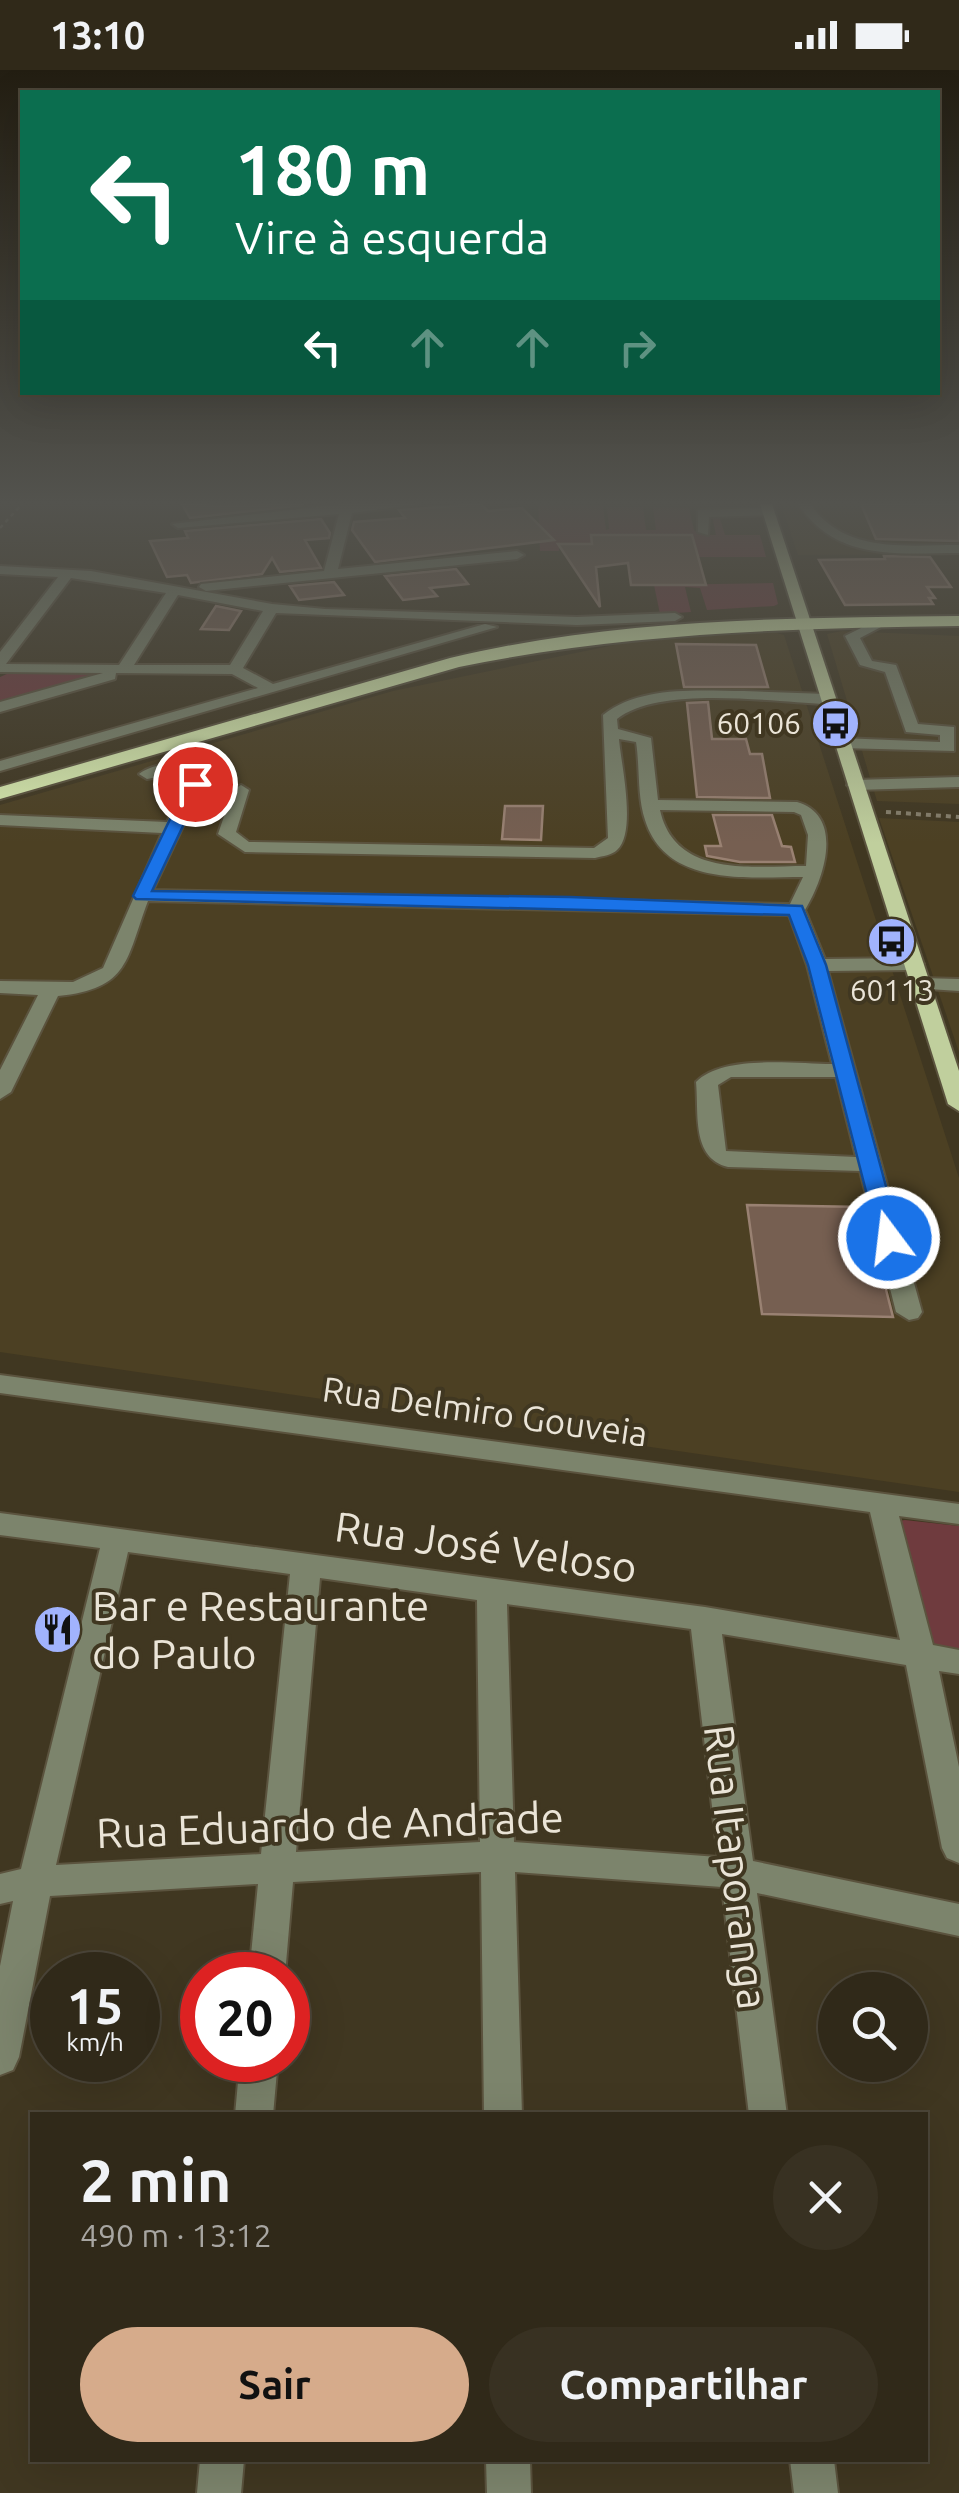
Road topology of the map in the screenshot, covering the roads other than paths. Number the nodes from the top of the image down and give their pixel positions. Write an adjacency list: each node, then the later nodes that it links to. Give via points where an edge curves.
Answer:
1 (35, 617): 20 (street)
2 (157, 617): 21 (street)
3 (267, 617): 22 (street)
4 (462, 617): 19 (street, via 478,624)
5 (464, 617): 14 (street)
6 (673, 617): 16 (highway)
7 (688, 617): 16 (highway)
8 (735, 617): 16 (highway)
9 (772, 617): 15 (highway)
10 (772, 617): 15 (highway)
11 (805, 617): 15 (main road)
12 (844, 617): 15 (highway); 15 (highway)
13 (845, 617): 17 (highway)
14 (519, 619): 16 (street); 19 (street)
15 (806, 621): 18 (highway); 24 (main road)
16 (581, 623): 31 (highway, via 405,658); 36 (highway)
17 (959, 624): 18 (highway)
18 (874, 628): 26 (street, via 852,636 858,654 867,665 891,668)
19 (473, 632): 23 (street)
20 (0, 665): 21 (street)
21 (123, 670): 22 (street); 25 (street)
22 (235, 670): 23 (street)
23 (269, 688): 30 (street)
24 (826, 700): 27 (street, via 641,698 614,710); 28 (main road)
25 (0, 706)
26 (912, 729): 28 (street); 29 (street)
27 (610, 733): 35 (street, via 618,833 609,848 595,853 245,846 227,834); 37 (street, via 643,738)
28 (838, 734): 29 (street); 34 (main road)
29 (952, 739)
30 (0, 766)
31 (0, 774)
32 (147, 774): 40 (street, via 175,769 195,784)
33 (959, 782): 34 (street)
34 (854, 786): 45 (main road)
35 (241, 790)
36 (0, 793)
37 (650, 805): 41 (street, via 664,844 691,864); 41 (street, via 803,809 817,831)
38 (26, 810): 39 (street)
39 (0, 820): 40 (street)
40 (172, 828): 42 (street)
41 (812, 871): 43 (street)
42 (142, 896): 43 (street); 48 (street, via 112,971)
43 (796, 910): 44 (street)
44 (817, 965): 45 (street); 49 (street)
45 (917, 974): 46 (street); 51 (main road)
46 (959, 985)
47 (0, 987): 48 (street)
48 (51, 990): 50 (street)
49 (843, 1070): 52 (street); 52 (street, via 714,1074 707,1082 713,1148 728,1160)
50 (0, 1092)
51 (959, 1104)
52 (868, 1164): 53 (street)
53 (909, 1312)
54 (0, 1384): 55 (street, Rua Delmiro Gouveia)
55 (882, 1504): 56 (street, Rua Delmiro Gouveia); 62 (street)
56 (959, 1514)
57 (0, 1524): 58 (street, Rua José Veloso)
58 (118, 1538): 59 (street, Rua José Veloso); 68 (street)
59 (306, 1565): 60 (street, Rua José Veloso); 66 (street)
60 (492, 1592): 61 (street, Rua José Veloso); 65 (street)
61 (704, 1618): 62 (street, Rua José Veloso); 67 (street, Rua Itaporanga)
62 (920, 1657): 63 (street, Rua José Veloso); 64 (street)
63 (959, 1662)
64 (959, 1848)
65 (499, 1856): 66 (street, Rua Eduardo de Andrade); 67 (street, Rua Eduardo de Andrade); 75 (street)
66 (276, 1866): 68 (street, Rua Eduardo de Andrade); 71 (street)
67 (736, 1873): 70 (street, Rua Eduardo de Andrade); 76 (street, Rua Itaporanga)
68 (35, 1881): 69 (street, Rua Eduardo de Andrade); 72 (street)
69 (0, 1889)
70 (959, 1920)
71 (268, 1952)
72 (0, 2057)
73 (257, 2082): 74 (street)
74 (254, 2112)
75 (503, 2112)
76 (768, 2112)
77 (222, 2462): 80 (street)
78 (508, 2462): 81 (street)
79 (812, 2462): 82 (street)
80 (219, 2493)
81 (508, 2493)
82 (816, 2493)

